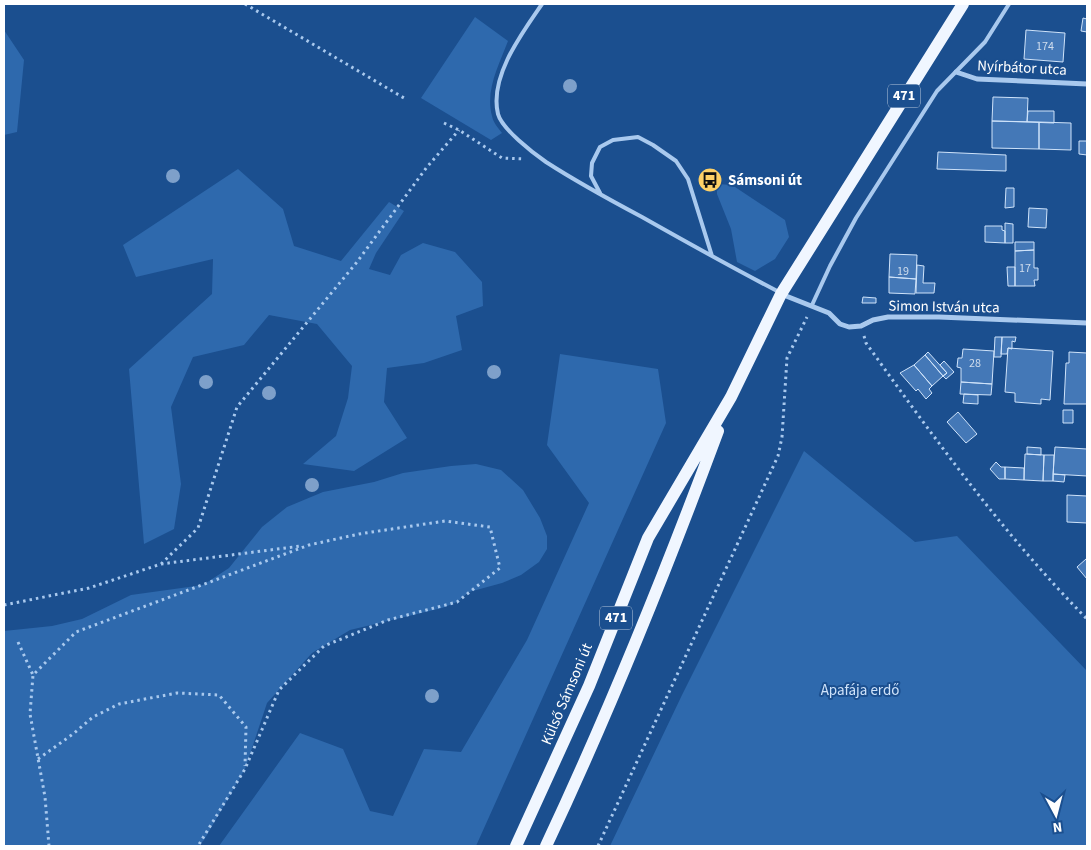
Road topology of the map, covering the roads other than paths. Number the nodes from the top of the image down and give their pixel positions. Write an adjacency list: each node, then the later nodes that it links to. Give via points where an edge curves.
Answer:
1 (542, 4): 6 (lane, via 520,37 499,79 496,99 499,116 512,133 545,161)
2 (963, 4): 8 (main road, 471)
3 (1009, 4): 4 (lane, via 985,42)
4 (956, 72): 5 (street, Nyírbátor utca, via 977,78); 9 (lane, via 937,91 856,218)
5 (1087, 84)
6 (601, 194): 7 (lane); 7 (lane, via 591,176 592,163 600,147 613,140 638,138 652,145 676,161 688,180)
7 (712, 256): 8 (lane)
8 (781, 294): 9 (street); 11 (main road, Külső Sámsoni út / 471)
9 (812, 305): 10 (street, Simon István utca, via 849,327 888,317)
10 (1087, 323)
11 (731, 397): 12 (main road, Külső Sámsoni út / 471, via 648,538 589,686); 13 (main road, Külső Sámsoni út / 471, via 610,705)
12 (516, 846)
13 (546, 846)

